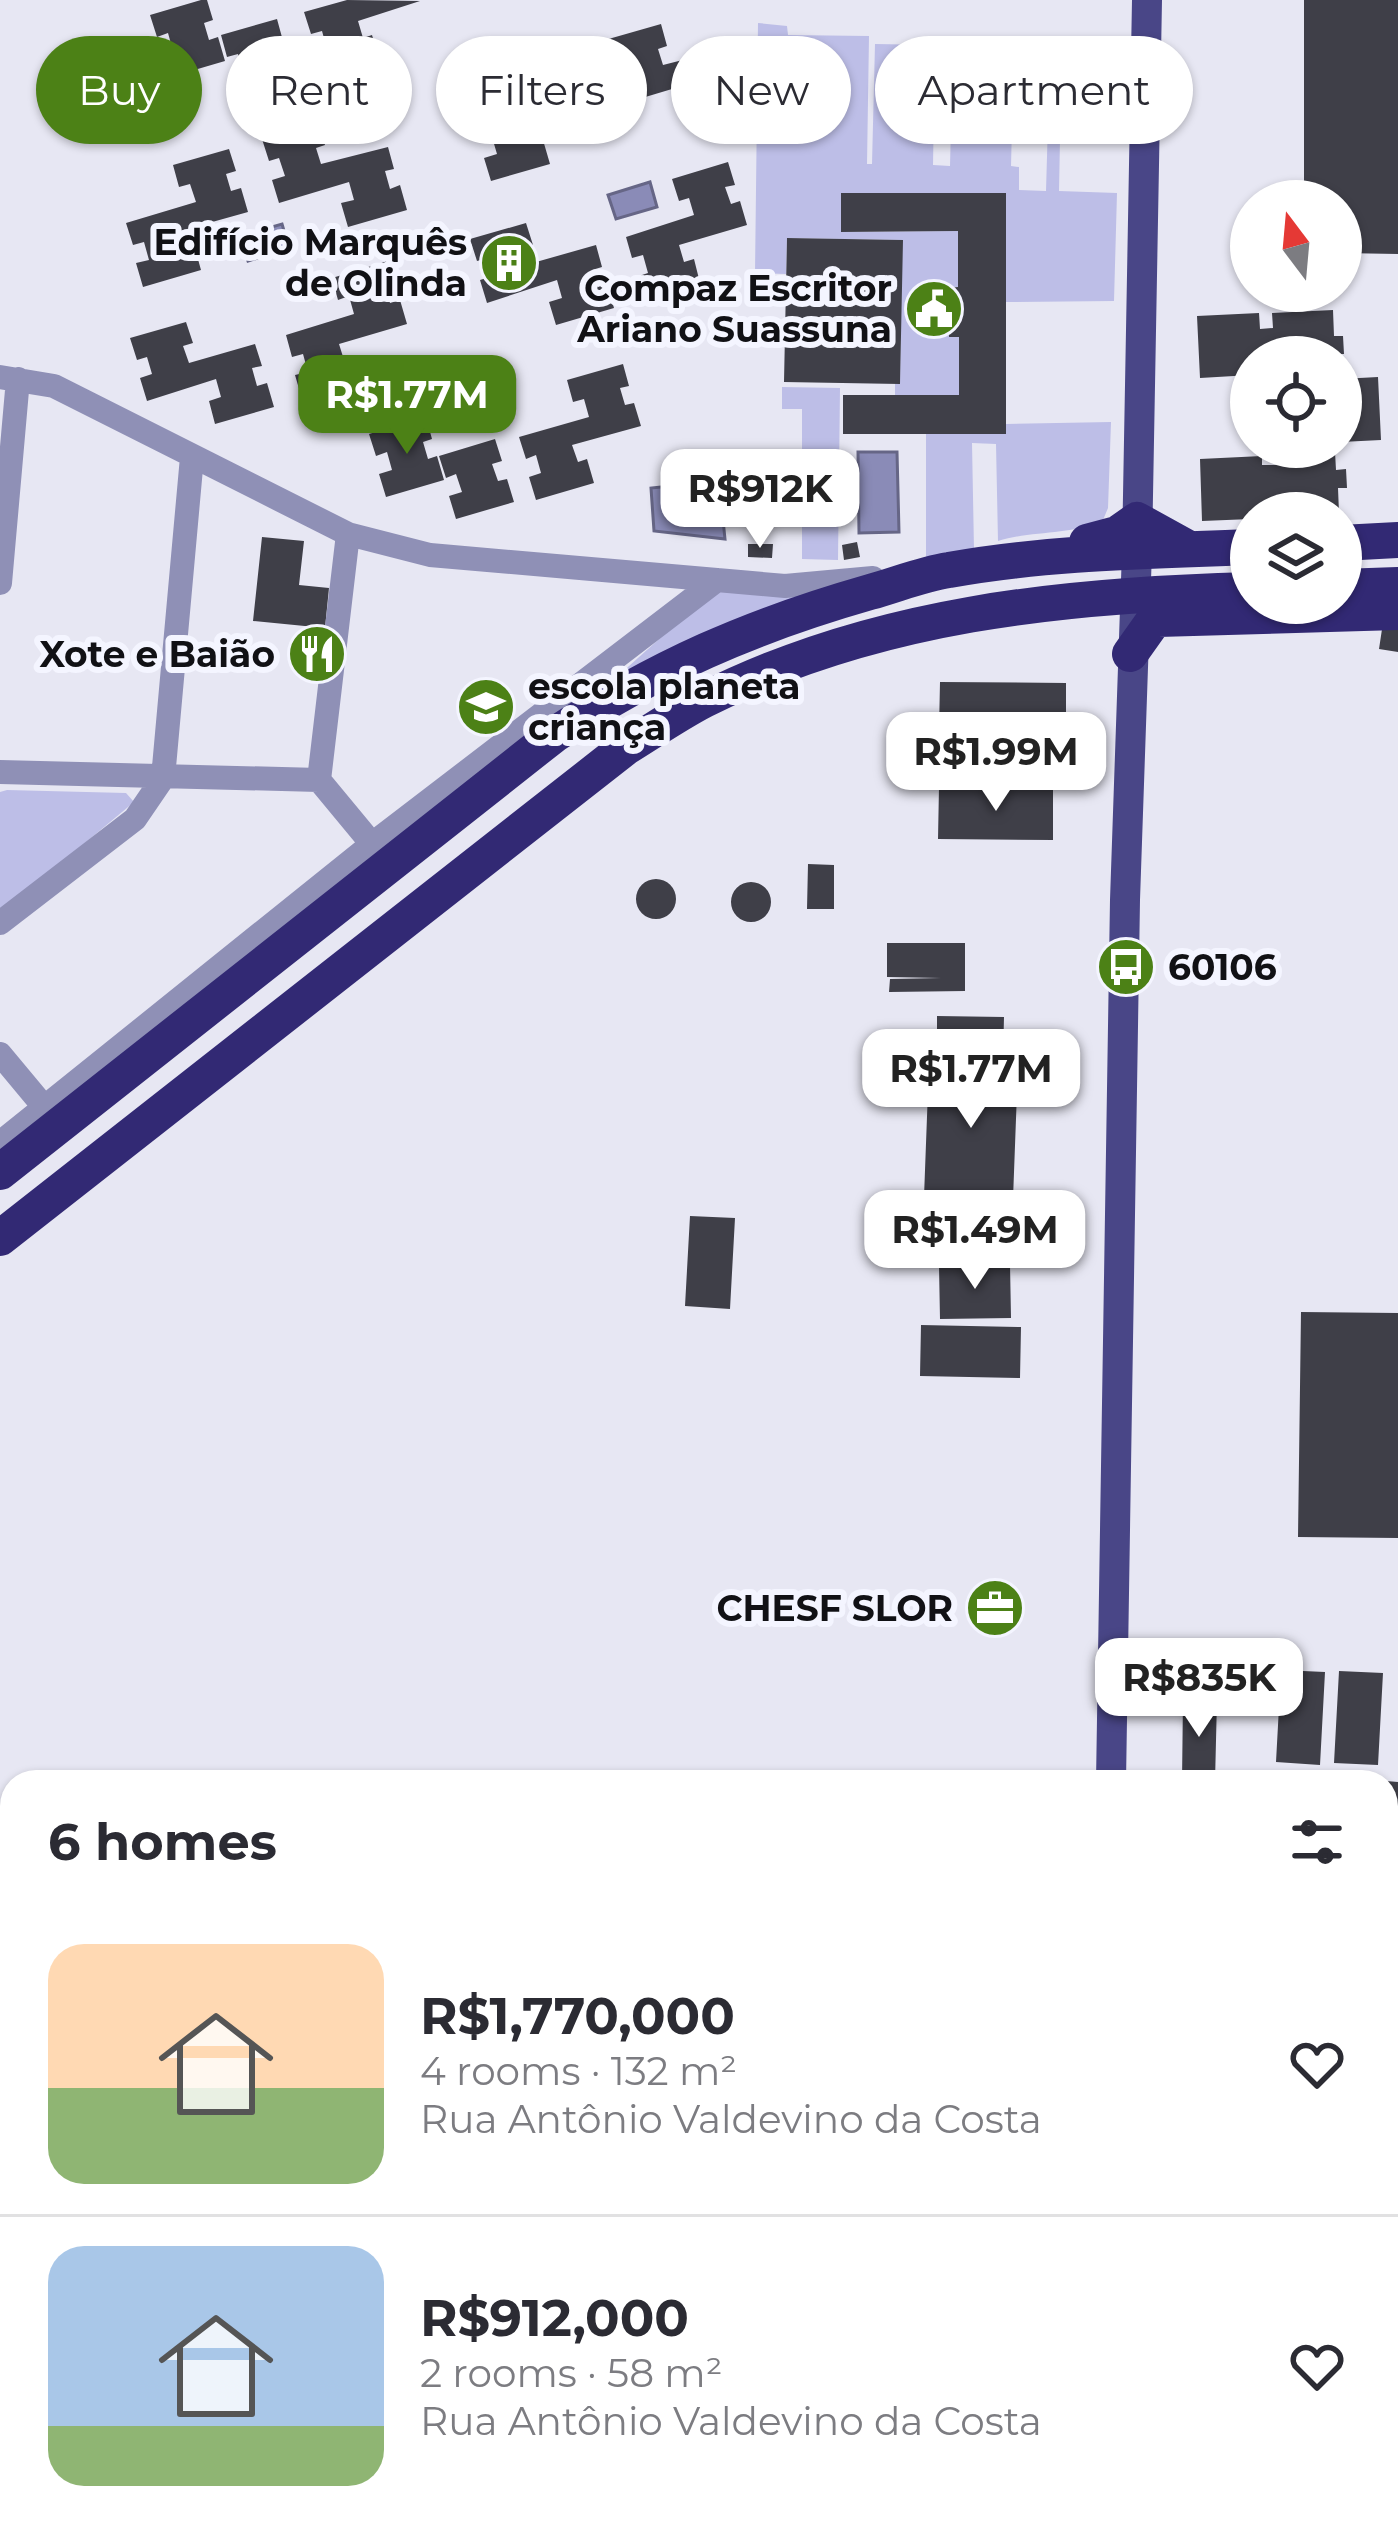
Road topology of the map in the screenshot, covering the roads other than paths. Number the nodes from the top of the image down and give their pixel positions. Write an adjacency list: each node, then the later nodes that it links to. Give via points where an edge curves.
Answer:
1 (1147, 0): 5 (main road)
2 (9, 378): 3 (street, via 55,386); 12 (street)
3 (192, 457): 4 (street); 24 (street)
4 (348, 534): 10 (street, via 463,560); 25 (street)
5 (1137, 536): 8 (highway, via 1191,549); 9 (highway); 18 (main road)
6 (1398, 540): 7 (highway)
7 (1362, 542)
8 (1230, 548)
9 (963, 568): 16 (highway); 21 (highway, via 894,598)
10 (632, 572): 11 (street); 20 (street, via 656,599)
11 (717, 580): 16 (street); 20 (street)
12 (0, 583)
13 (1398, 585): 14 (highway)
14 (1362, 586)
15 (1230, 590): 18 (highway)
16 (816, 595): 21 (highway, via 836,620); 31 (highway, via 622,689 554,735)
17 (1069, 600): 18 (highway); 21 (highway, via 949,616); 22 (highway, via 1112,624)
18 (1147, 607): 19 (highway); 22 (highway)
19 (1398, 612)
20 (649, 630): 26 (street)
21 (827, 649): 32 (highway, via 704,700 625,748)
22 (1130, 654): 33 (main road)
23 (0, 772): 24 (street)
24 (163, 778): 25 (street); 27 (street, via 135,819)
25 (319, 780): 26 (street)
26 (372, 844): 29 (street)
27 (0, 923)
28 (0, 1054): 29 (street)
29 (45, 1108): 30 (street)
30 (0, 1143)
31 (0, 1172)
32 (0, 1238)
33 (1111, 1770)

